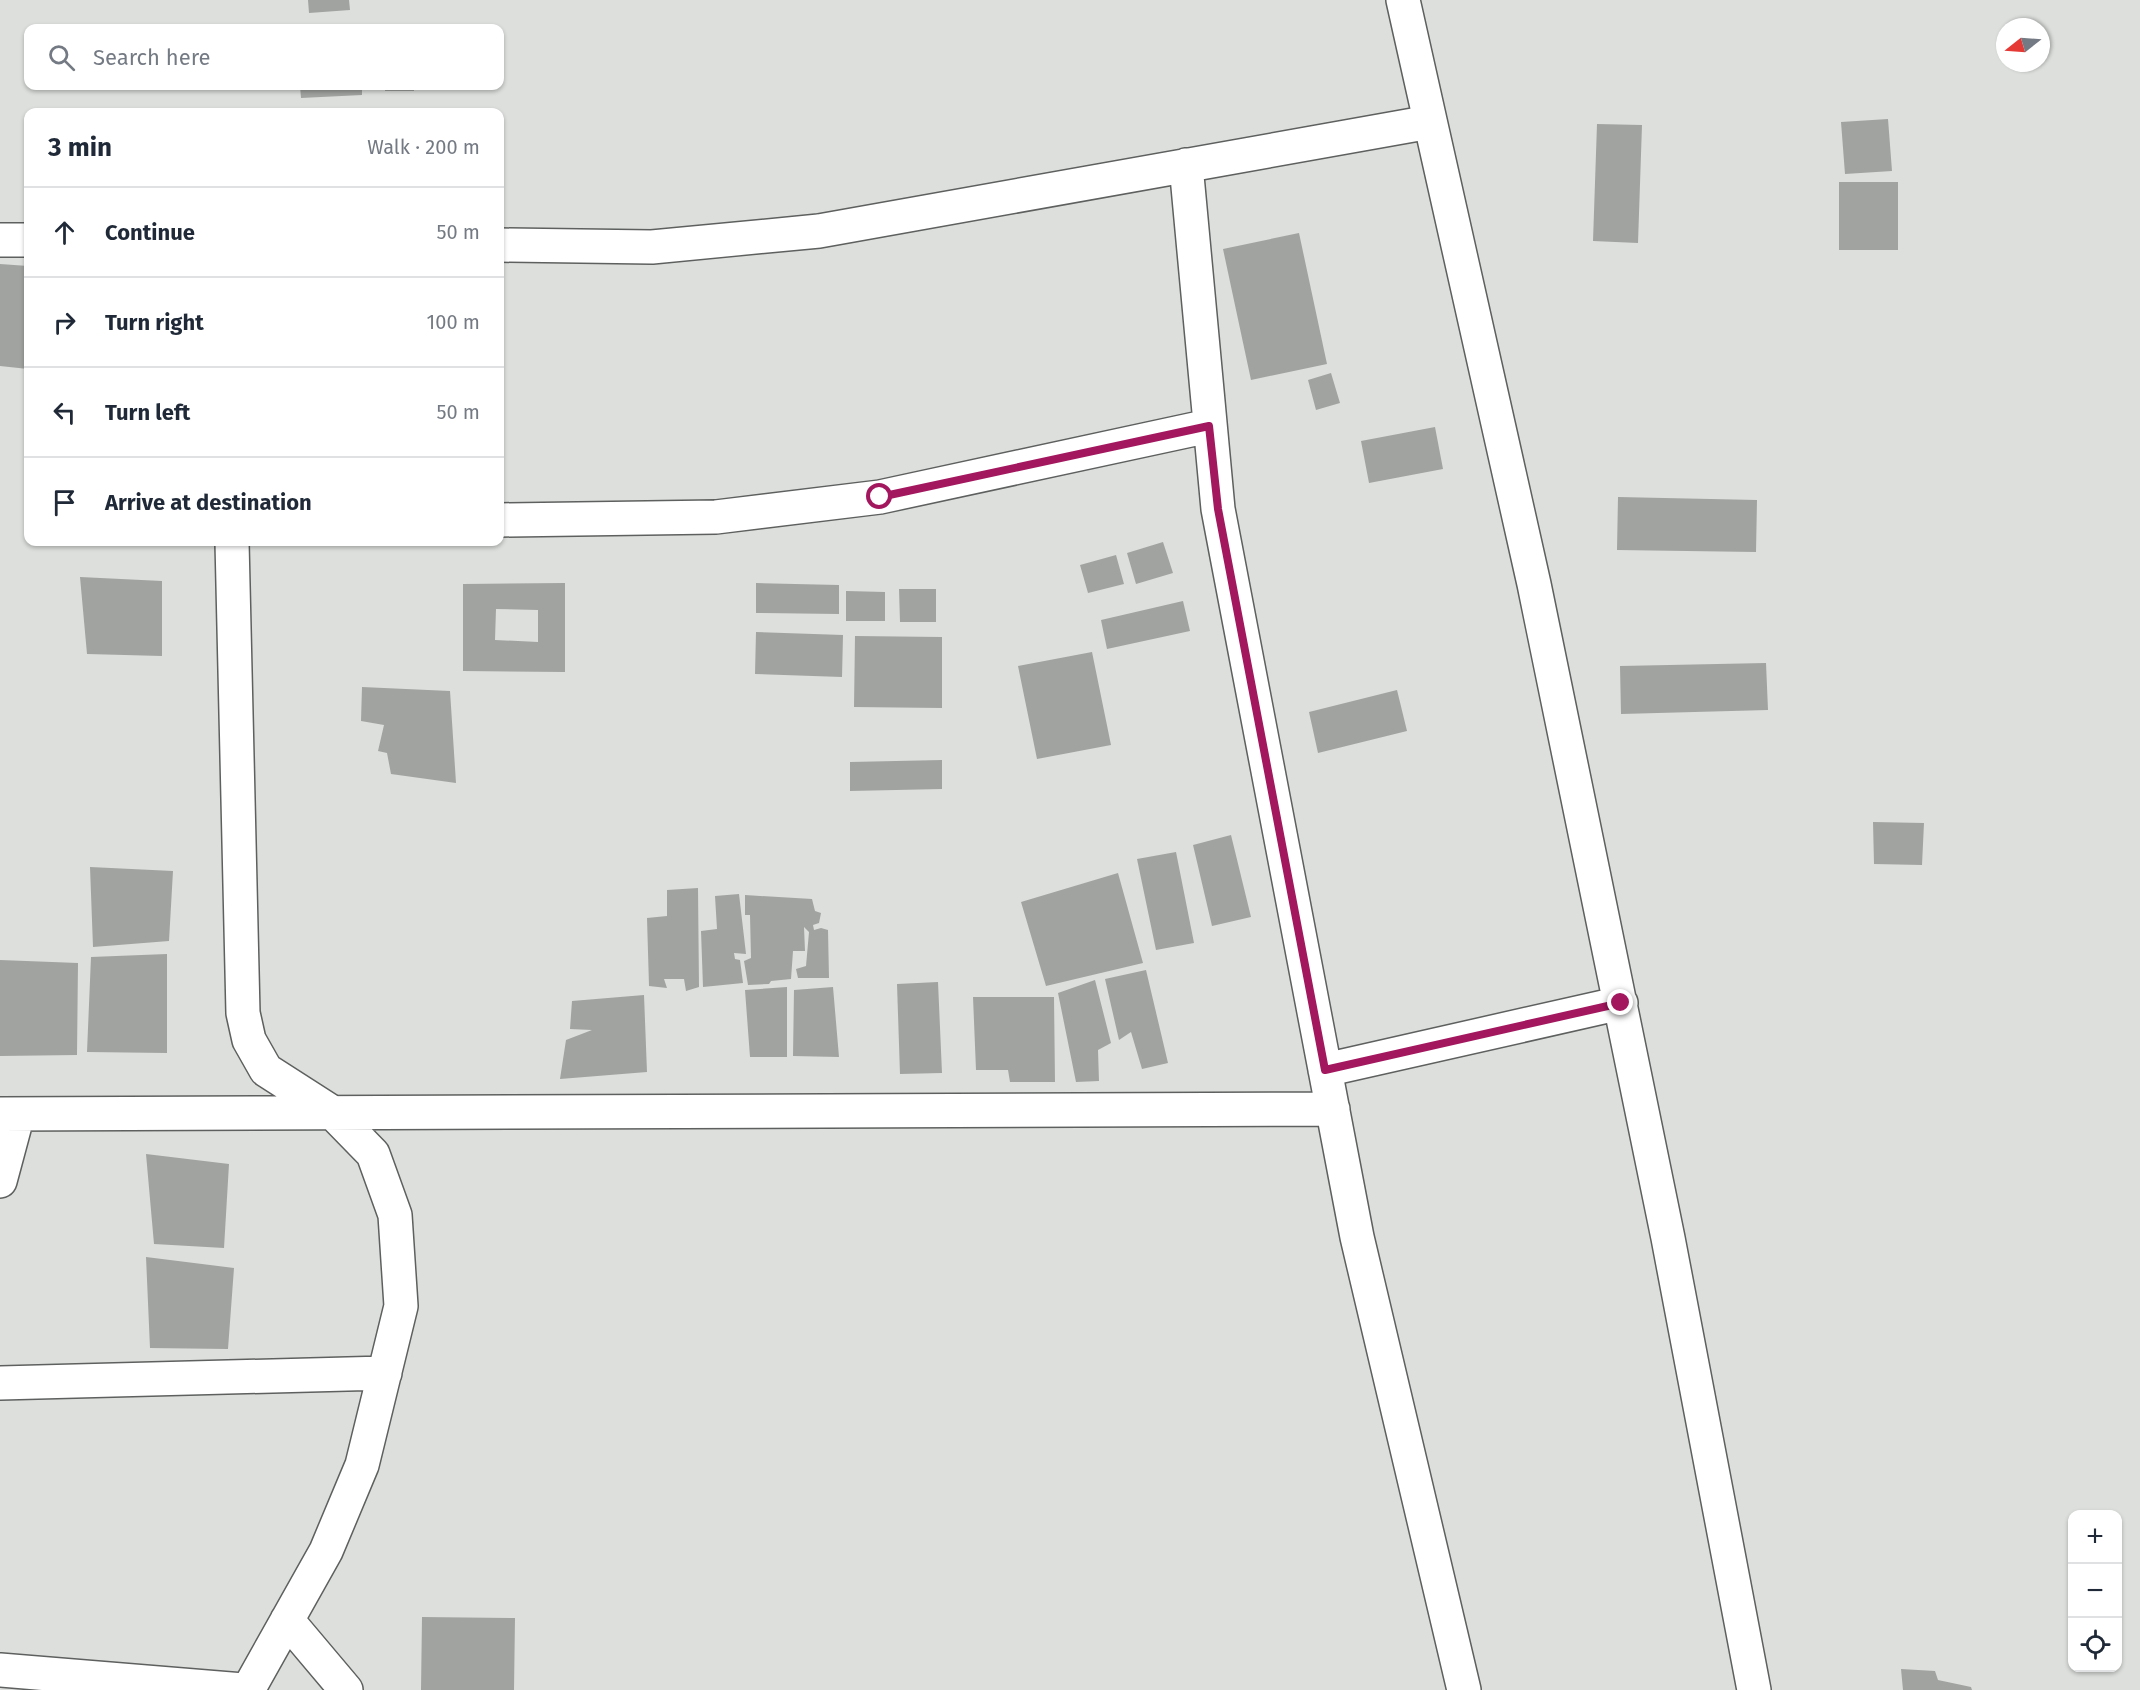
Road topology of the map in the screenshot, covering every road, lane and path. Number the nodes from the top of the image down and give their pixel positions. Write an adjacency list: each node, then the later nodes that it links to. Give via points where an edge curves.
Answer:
1 (1403, 0): 2 (street)
2 (1430, 122): 3 (street); 10 (street, via 1534,584)
3 (1186, 165): 6 (street, via 819,231 651,248); 7 (street)
4 (0, 240): 5 (street)
5 (24, 240)
6 (504, 245)
7 (1209, 426): 8 (street, via 880,497 716,517); 11 (street, via 1218,509)
8 (504, 520)
9 (232, 546): 13 (street, via 243,1013 249,1040 266,1070)
10 (1621, 1003): 11 (street); 25 (street)
11 (1325, 1070): 12 (street)
12 (1333, 1109): 13 (street); 24 (street, via 1382,1349)
13 (333, 1113): 14 (street); 16 (street, via 373,1154 395,1215 401,1306)
14 (9, 1114): 15 (street)
15 (0, 1181)
16 (385, 1373): 17 (street); 18 (street, via 362,1465 326,1551)
17 (0, 1383)
18 (287, 1620): 22 (street); 23 (street)
19 (0, 1670): 20 (street)
20 (131, 1686): 21 (street)
21 (243, 1690)
22 (248, 1690)
23 (346, 1690)
24 (1464, 1690)
25 (1754, 1690)

